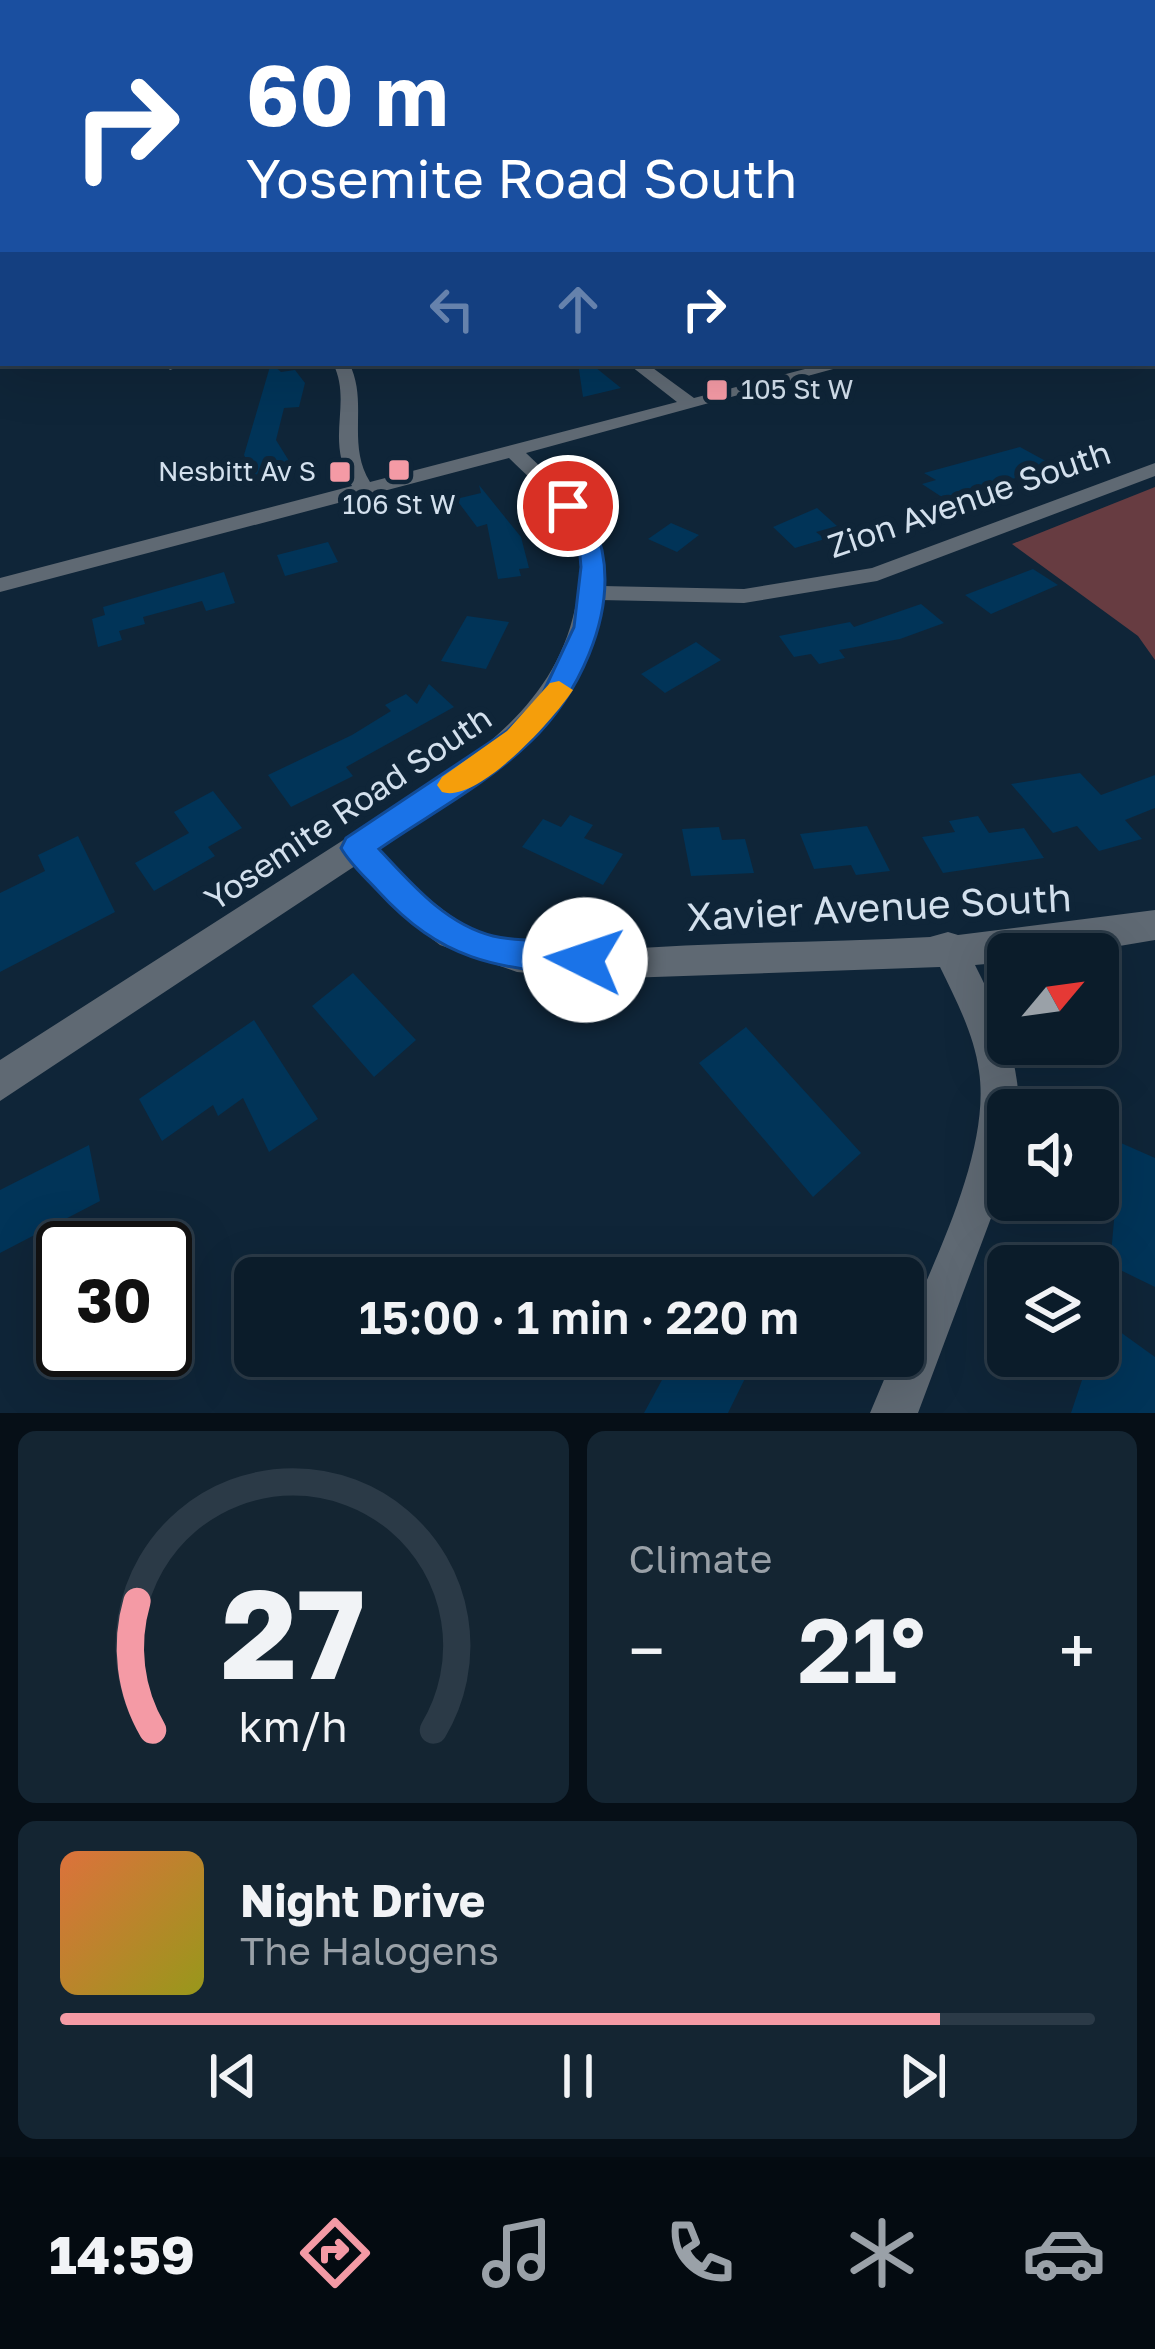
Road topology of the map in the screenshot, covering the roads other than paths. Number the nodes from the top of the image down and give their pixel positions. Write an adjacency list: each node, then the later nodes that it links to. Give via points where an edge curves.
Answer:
1 (342, 366): 7 (street, via 351,384 345,459)
2 (639, 366): 4 (street)
3 (836, 366): 4 (street)
4 (692, 405): 5 (street)
5 (515, 453): 7 (street); 9 (street, Yosemite Road South, via 580,525 590,545)
6 (1155, 469): 9 (street, Zion Avenue South, via 877,574 744,596)
7 (365, 491): 8 (street)
8 (0, 585)
9 (589, 593): 10 (street, Yosemite Road South, via 586,627 553,702 517,739)
10 (357, 848): 12 (street, Xavier Avenue South, via 414,908 493,952 630,962); 13 (street, Yosemite Road South)
11 (1155, 925): 12 (street, Xavier Avenue South)
12 (948, 947): 14 (street, via 986,1024 1000,1078 1000,1132)
13 (0, 1082)
14 (894, 1413)

